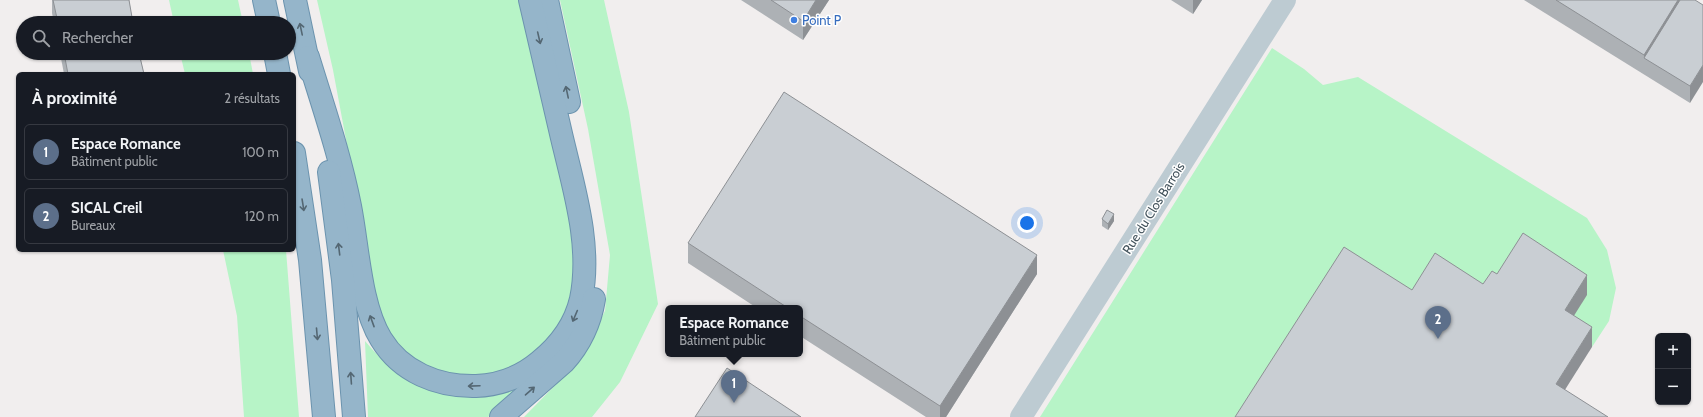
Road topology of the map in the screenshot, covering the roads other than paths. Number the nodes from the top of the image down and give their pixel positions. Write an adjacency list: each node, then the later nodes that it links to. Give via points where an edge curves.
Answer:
1 (264, 0): 6 (highway)
2 (295, 0): 7 (highway, one-way to 2)
3 (530, 0): 7 (highway, one-way to 7, via 578,208 584,255 583,287 577,313 560,342 528,371 493,385 456,386 431,380 403,364 381,339 368,306 345,184)
4 (547, 0): 13 (highway, one-way to 4, via 574,352 590,318 596,289 597,253 593,220)
5 (1285, 0): 14 (street, Rue du Clos Barrois)
6 (267, 16)
7 (308, 57): 12 (highway, one-way to 7, via 348,328 336,225)
8 (276, 60): 9 (highway)
9 (279, 72)
10 (296, 166): 11 (highway, one-way to 11, via 310,260)
11 (324, 417)
12 (354, 417)
13 (501, 417)
14 (1021, 417)

